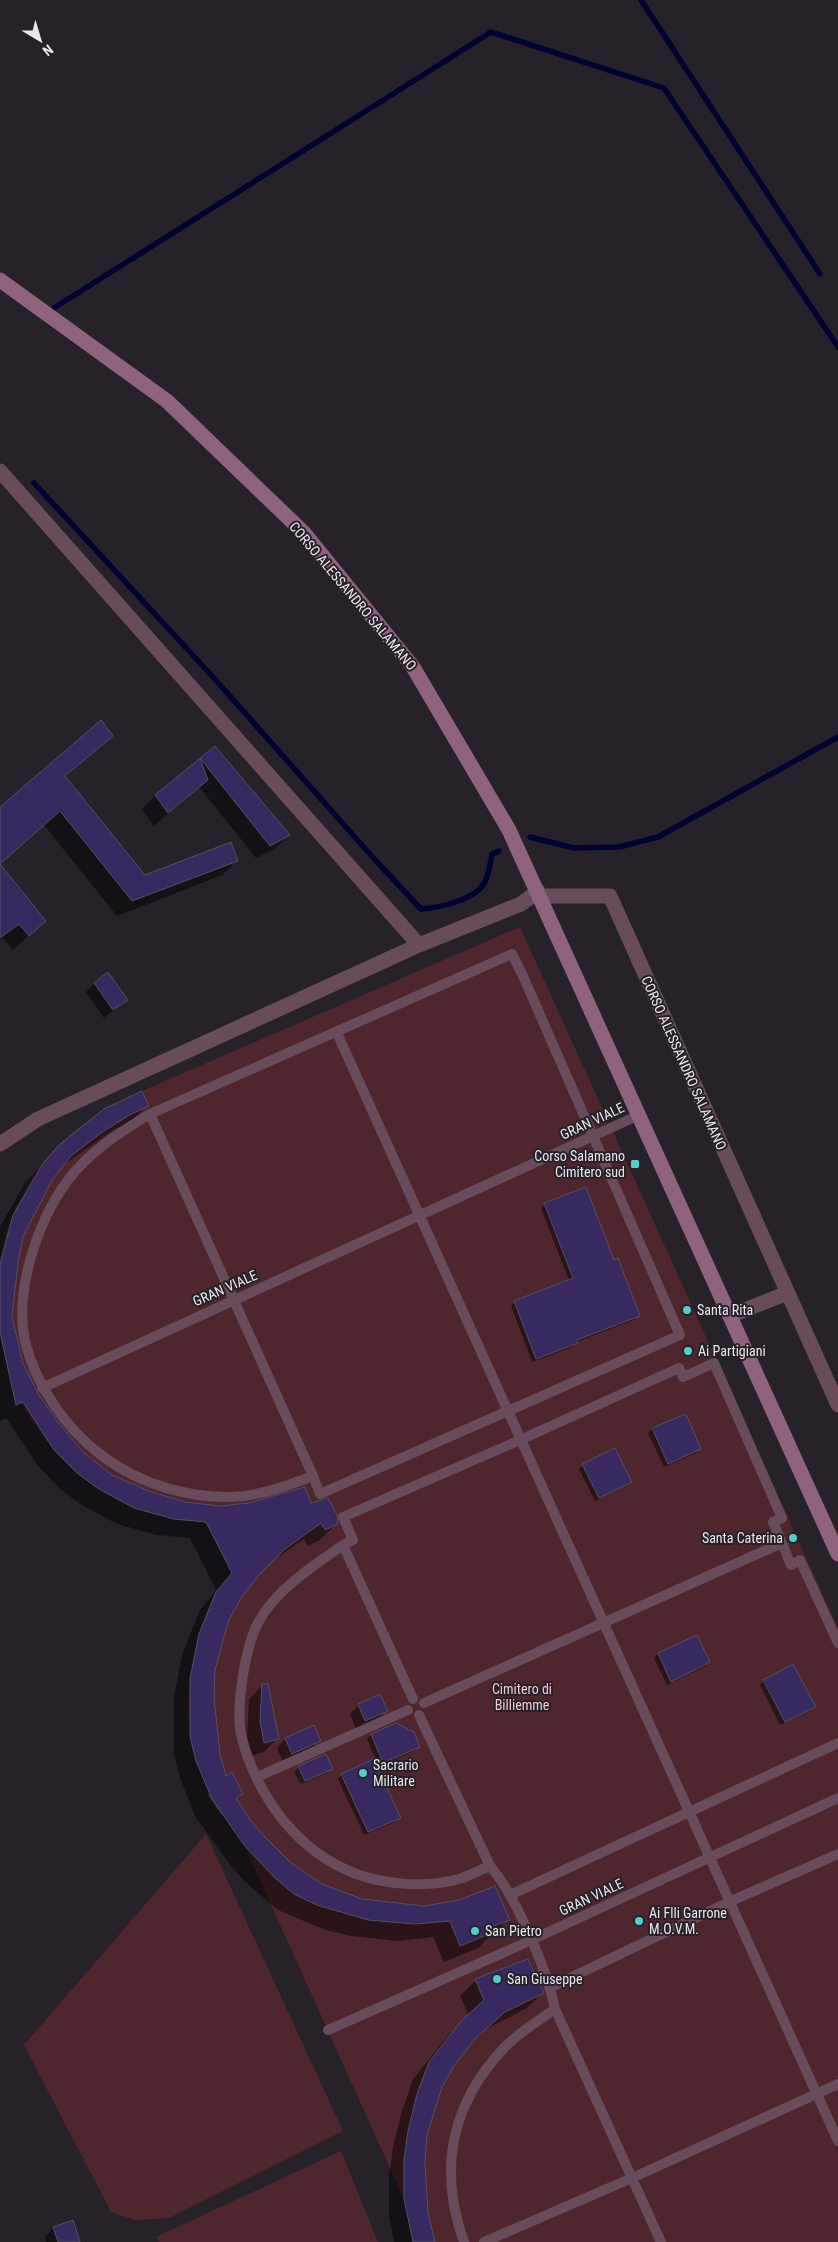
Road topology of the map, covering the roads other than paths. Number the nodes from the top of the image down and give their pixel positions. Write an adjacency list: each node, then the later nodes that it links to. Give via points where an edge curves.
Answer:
1 (0, 280): 3 (street, CORSO ALESSANDRO SALAMANO, via 167,401 304,533 413,666 509,830)
2 (0, 471): 4 (street)
3 (539, 894): 4 (street); 7 (street, CORSO ALESSANDRO SALAMANO); 11 (street, CORSO ALESSANDRO SALAMANO, via 610,896)
4 (419, 945): 9 (street, via 38,1119)
5 (337, 1033): 6 (lane); 8 (lane, via 512,954); 10 (lane)
6 (150, 1114): 12 (lane); 14 (lane, via 110,1138 69,1179 47,1214 32,1252 23,1295 25,1340)
7 (639, 1115): 8 (lane, GRAN VIALE); 13 (street, CORSO ALESSANDRO SALAMANO)
8 (593, 1136): 10 (lane, GRAN VIALE); 16 (lane, via 680,1335)
9 (0, 1144)
10 (420, 1215): 12 (lane, GRAN VIALE); 16 (lane)
11 (787, 1292): 13 (street); 15 (street, CORSO ALESSANDRO SALAMANO)
12 (233, 1300): 14 (lane, GRAN VIALE); 18 (lane)
13 (730, 1316): 21 (street, CORSO ALESSANDRO SALAMANO)
14 (42, 1388): 18 (lane, via 88,1445 116,1466 150,1483 212,1496 244,1496 274,1490)
15 (838, 1405)
16 (507, 1412): 17 (lane); 18 (lane, via 320,1494)
17 (518, 1437): 19 (lane, via 679,1368 683,1377 714,1363 782,1518 773,1522); 20 (lane, via 343,1517 353,1540); 22 (lane)
18 (313, 1476)
19 (782, 1543): 22 (lane); 23 (lane, via 791,1564 800,1560)
20 (343, 1545): 24 (lane); 29 (lane, via 282,1592 259,1620 246,1655 239,1700 241,1728)
21 (838, 1554)
22 (603, 1624): 25 (lane); 31 (lane)
23 (838, 1644)
24 (413, 1699): 25 (lane); 26 (lane)
25 (424, 1703): 27 (lane, via 425,1709)
26 (408, 1710): 27 (lane); 29 (lane)
27 (419, 1715): 34 (lane)
28 (838, 1743): 31 (lane)
29 (257, 1777): 34 (lane, via 273,1808 296,1836 325,1858 355,1874 383,1881 437,1883 459,1879)
30 (838, 1798): 33 (lane, GRAN VIALE)
31 (688, 1811): 33 (lane); 35 (lane)
32 (838, 1854): 36 (lane)
33 (709, 1857): 36 (lane); 37 (lane, GRAN VIALE)
34 (490, 1866): 35 (lane)
35 (510, 1895): 37 (lane)
36 (729, 1902): 38 (lane); 42 (lane)
37 (530, 1940): 38 (lane); 40 (lane, GRAN VIALE)
38 (551, 1987): 39 (lane)
39 (556, 2009): 44 (lane); 45 (lane, via 504,2047 479,2078 458,2118 452,2157 453,2197)
40 (328, 2030)
41 (838, 2084): 42 (lane)
42 (816, 2095): 43 (lane); 44 (lane)
43 (838, 2142)
44 (632, 2178): 46 (lane); 47 (lane)
45 (464, 2242)
46 (484, 2242)
47 (662, 2242)

